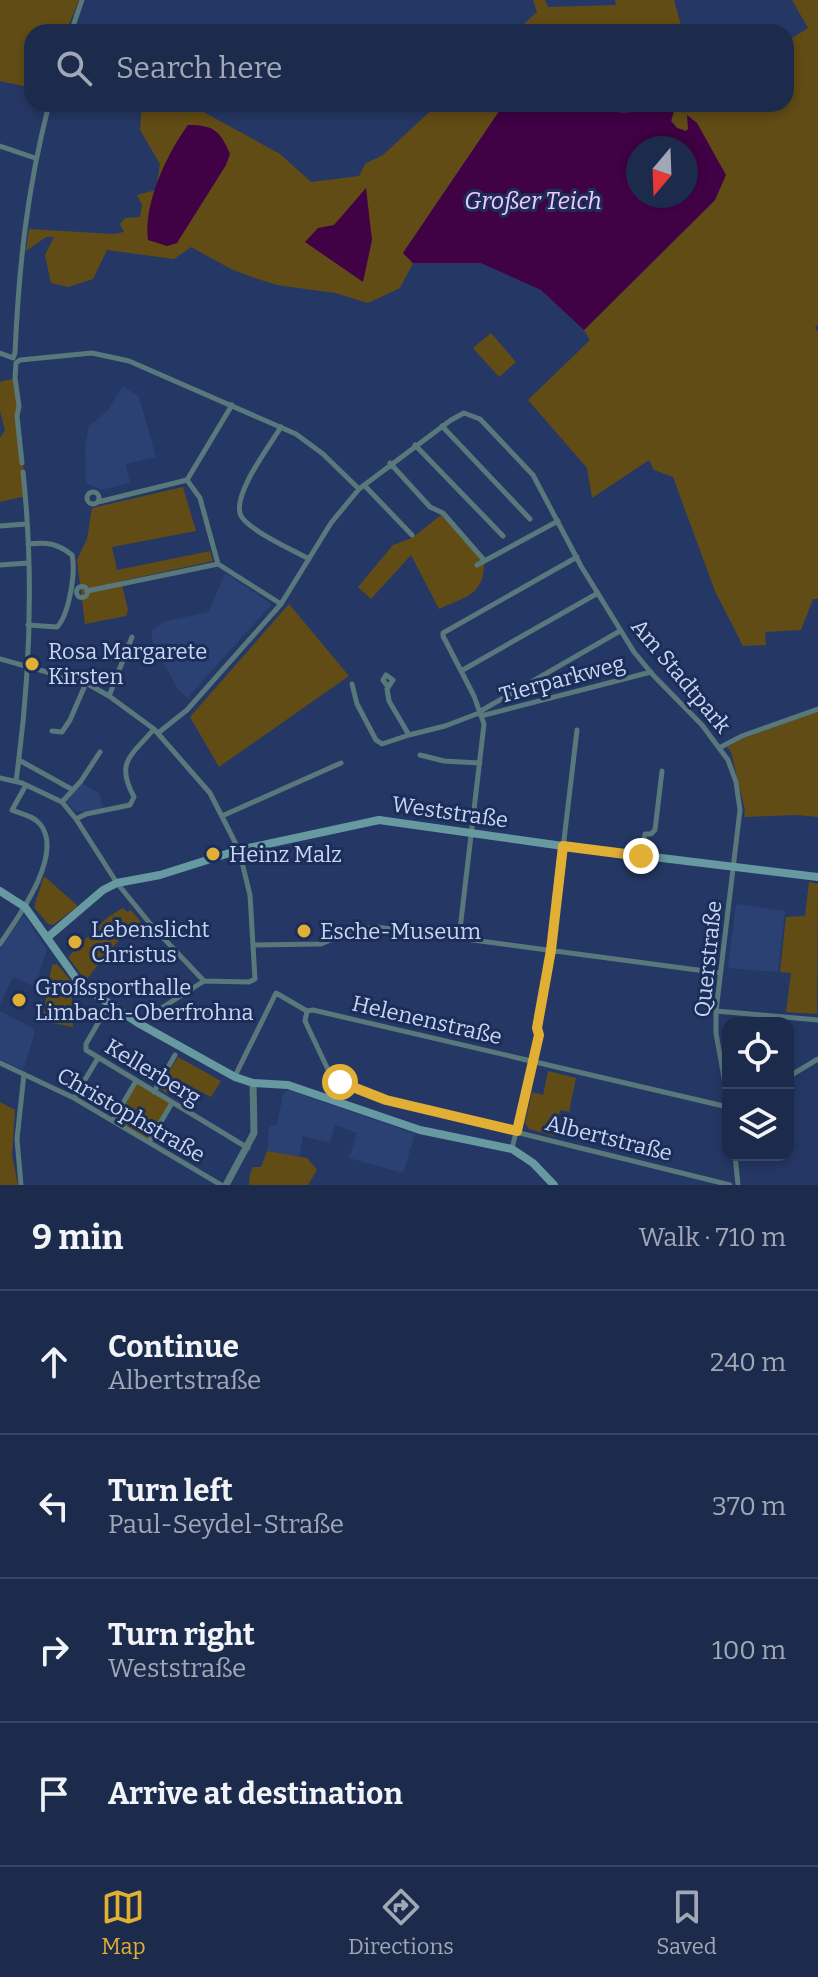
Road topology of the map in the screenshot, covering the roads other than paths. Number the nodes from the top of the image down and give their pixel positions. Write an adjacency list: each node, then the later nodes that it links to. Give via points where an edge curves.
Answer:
1 (82, 0): 2 (street)
2 (74, 24)
3 (47, 112): 5 (street)
4 (0, 146): 5 (street)
5 (35, 158): 7 (street, via 23,230)
6 (0, 353): 7 (street)
7 (15, 361): 8 (street, via 92,353 129,361); 12 (street)
8 (232, 405): 10 (street); 15 (street)
9 (442, 426): 11 (street); 18 (street); 19 (street, Am Stadtpark, via 459,415 474,415 533,475)
10 (281, 427): 16 (street); 26 (street, via 240,495 240,510 251,526)
11 (415, 445): 13 (street); 23 (street)
12 (22, 463)
13 (390, 463): 16 (street); 27 (street)
14 (23, 472): 20 (street)
15 (187, 480): 17 (street); 29 (street, via 200,498)
16 (361, 487): 22 (street); 26 (street)
17 (98, 502)
18 (530, 519)
19 (558, 521): 25 (street, Am Stadtpark); 27 (street)
20 (26, 524): 21 (street); 24 (street)
21 (0, 526)
22 (412, 535)
23 (503, 536)
24 (28, 544): 28 (street); 35 (street, via 61,546 74,565 63,620 57,627)
25 (577, 557): 33 (street, Am Stadtpark); 40 (street, via 446,630 443,636)
26 (309, 559): 34 (street)
27 (484, 560): 31 (street)
28 (28, 563): 30 (street); 35 (street)
29 (218, 564): 32 (street); 34 (street)
30 (0, 565)
31 (477, 565)
32 (87, 591)
33 (598, 593): 36 (street, Am Stadtpark); 40 (street)
34 (281, 604): 50 (street, via 187,710)
35 (28, 625): 39 (street)
36 (620, 630): 41 (street, Am Stadtpark); 47 (street)
37 (132, 637): 45 (street)
38 (0, 659): 39 (street)
39 (27, 666): 42 (street); 55 (street)
40 (461, 671): 47 (street)
41 (651, 672): 47 (street, Tierparkweg); 52 (street, Am Stadtpark)
42 (86, 683): 45 (street); 49 (street, via 62,732)
43 (352, 684): 51 (street, via 376,740 382,744)
44 (388, 687): 51 (street, via 389,701)
45 (109, 696): 50 (street)
46 (818, 709): 52 (street)
47 (480, 714): 51 (street); 57 (street)
48 (577, 730): 67 (street)
49 (52, 731)
50 (156, 731): 64 (street, via 210,793); 65 (street, via 125,766 134,797 130,805)
51 (409, 735)
52 (719, 748): 70 (street, Am Stadtpark, via 736,782 740,810)
53 (100, 752): 62 (street)
54 (420, 755): 57 (street)
55 (19, 760): 60 (street); 62 (street)
56 (341, 763): 64 (street)
57 (480, 763): 66 (street)
58 (662, 771): 69 (street, via 655,830 645,834)
59 (0, 778): 60 (street)
60 (16, 781): 61 (street)
61 (26, 785): 63 (street); 74 (street, via 12,810 38,820 47,843 46,860)
62 (73, 790): 63 (street)
63 (62, 802): 65 (street)
64 (222, 816): 68 (street)
65 (76, 819): 72 (street)
66 (471, 833): 67 (main road, Weststraße); 68 (main road, Weststraße, via 379,820); 76 (street)
67 (563, 846): 69 (main road, Weststraße); 79 (street)
68 (239, 850): 72 (main road, Weststraße); 78 (street, via 250,895)
69 (641, 856): 70 (main road, Weststraße)
70 (734, 868): 71 (main road, Weststraße); 80 (street, Querstraße)
71 (818, 877)
72 (117, 883): 75 (main road); 81 (street)
73 (0, 891): 74 (main road)
74 (25, 907): 75 (main road); 77 (street)
75 (48, 937): 82 (main road, via 80,984)
76 (459, 938): 78 (street, via 367,927 321,944); 79 (street)
77 (0, 944)
78 (253, 945): 81 (street, via 255,979)
79 (551, 950): 80 (street); 90 (street)
80 (720, 973): 84 (street, Querstraße)
81 (204, 981): 86 (street)
82 (109, 1004): 86 (main road); 88 (street, Kellerberg, via 85,1045)
83 (307, 1011): 90 (street, Helenenstraße); 94 (street, via 276,993); 100 (street, Albertstraße, via 305,1021 332,1078)
84 (716, 1011): 85 (street); 97 (street, Querstraße)
85 (818, 1020)
86 (138, 1023): 94 (main road)
87 (175, 1055): 98 (street)
88 (98, 1058): 95 (street, Kellerberg); 99 (street)
89 (818, 1059): 92 (street)
90 (534, 1062): 102 (street, Helenenstraße); 105 (street)
91 (0, 1063): 93 (street, Christophstraße)
92 (794, 1073)
93 (24, 1074): 99 (street, Christophstraße); 110 (street, via 17,1139)
94 (235, 1077): 96 (main road)
95 (136, 1081): 98 (street, Kellerberg); 104 (street)
96 (253, 1083): 107 (street, via 256,1118); 108 (main road, via 288,1085 420,1130)
97 (726, 1089)
98 (154, 1092): 101 (street, Kellerberg)
99 (74, 1098): 104 (street, Christophstraße)
100 (386, 1100): 103 (street); 105 (street, Albertstraße)
101 (172, 1103): 106 (street); 107 (street, Kellerberg)
102 (722, 1106)
103 (384, 1107)
104 (113, 1120): 106 (street, Christophstraße)
105 (517, 1131): 108 (street); 113 (street, Albertstraße)
106 (149, 1142): 111 (street, Christophstraße)
107 (248, 1148): 111 (street)
108 (512, 1149): 112 (main road)
109 (736, 1161): 114 (street)
110 (21, 1185)
111 (223, 1185)
112 (554, 1185)
113 (730, 1185)
114 (738, 1185)

